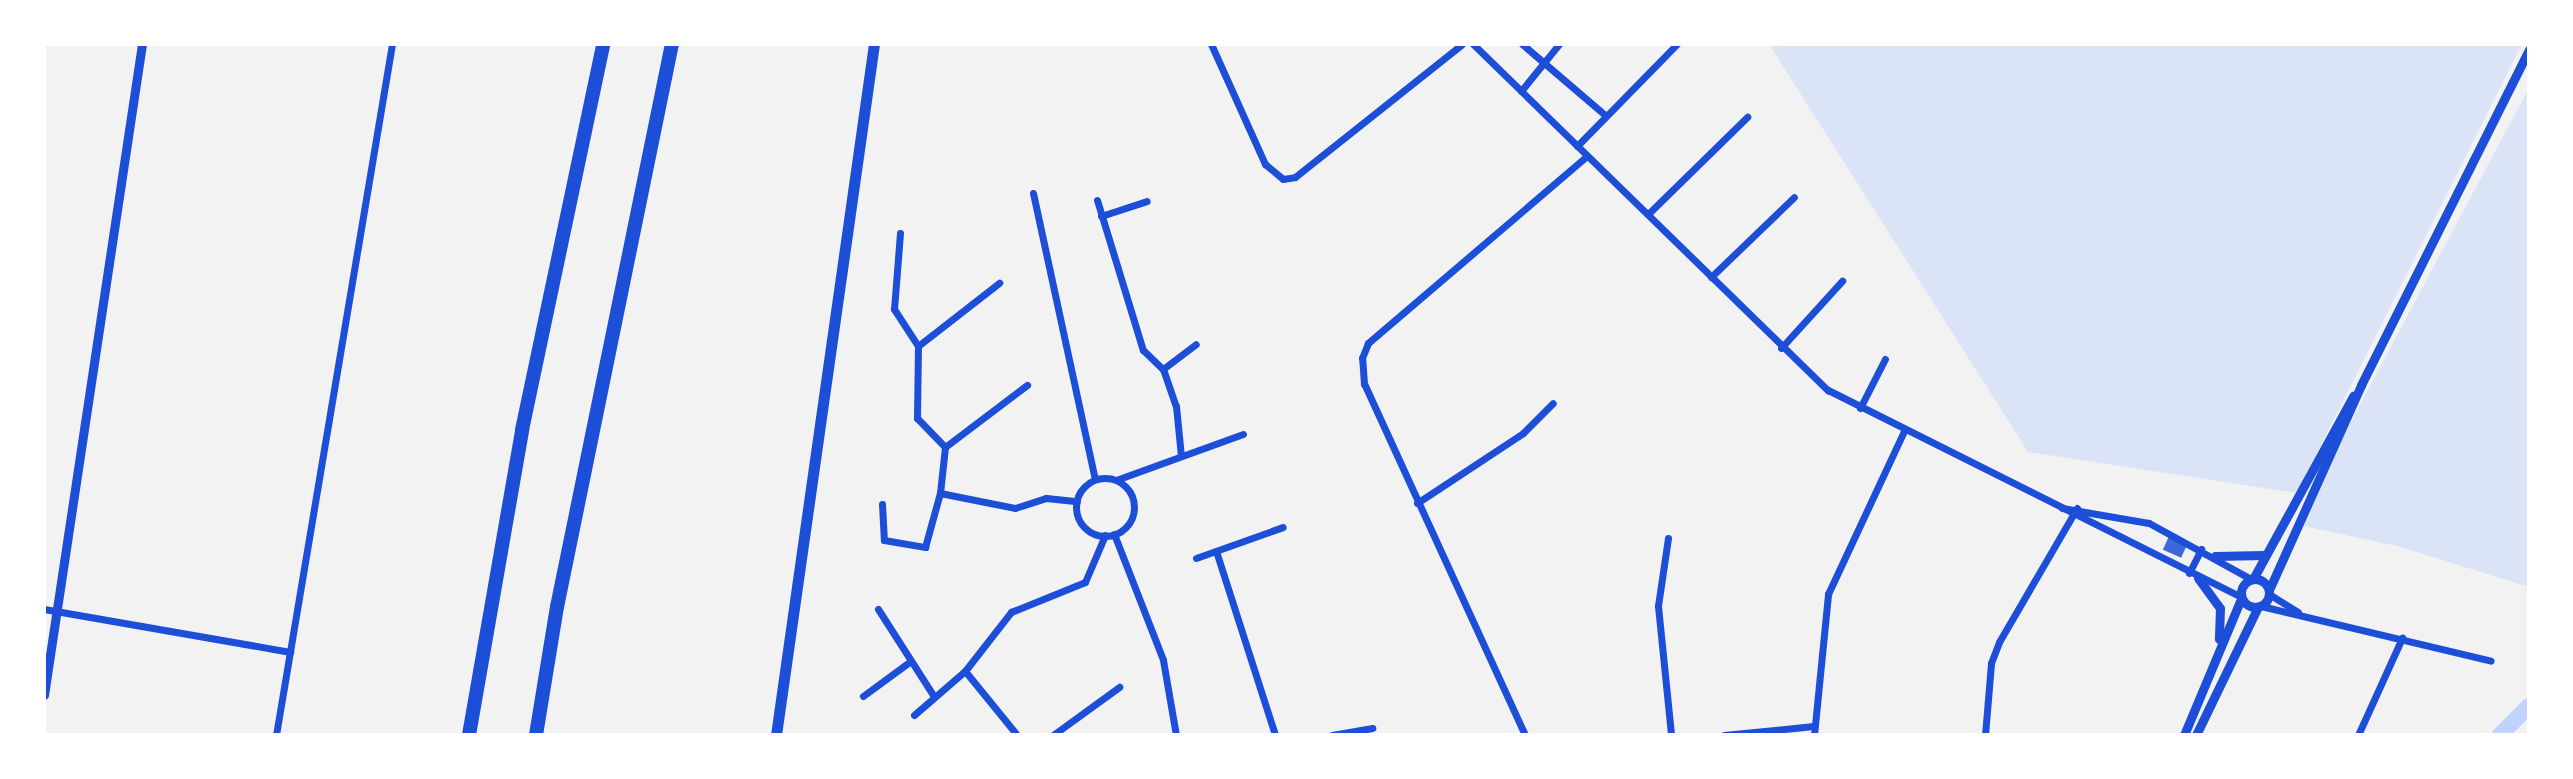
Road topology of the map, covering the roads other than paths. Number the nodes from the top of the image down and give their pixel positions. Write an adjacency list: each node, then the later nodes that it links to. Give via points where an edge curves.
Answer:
1 (142, 44): 67 (street)
2 (392, 44): 71 (street)
3 (603, 44): 83 (highway, via 522,430)
4 (672, 44): 84 (highway, via 557,607)
5 (874, 44): 85 (main road)
6 (1211, 44): 7 (street, via 1265,164 1283,179 1295,177)
7 (1462, 44)
8 (1473, 44): 14 (street)
9 (1522, 44): 13 (street)
10 (1559, 44): 13 (street)
11 (1677, 44): 15 (street)
12 (2529, 50): 35 (street)
13 (1542, 65): 14 (street); 15 (street)
14 (1521, 91): 17 (street)
15 (1605, 115): 17 (street)
16 (1747, 117): 23 (street)
17 (1577, 146): 18 (street)
18 (1587, 156): 23 (street); 46 (street, via 1368,343 1362,358 1364,384)
19 (1033, 193): 42 (street)
20 (1794, 197): 26 (street)
21 (1097, 200): 24 (street)
22 (1147, 201): 24 (street)
23 (1648, 214): 26 (street)
24 (1101, 216): 33 (street, via 1143,350)
25 (900, 233): 30 (street, via 894,309)
26 (1711, 277): 31 (street)
27 (1842, 281): 31 (street)
28 (999, 283): 30 (street)
29 (1196, 344): 33 (street)
30 (918, 346): 40 (street, via 917,418)
31 (1781, 348): 37 (street, via 1828,390)
32 (1885, 359): 37 (street)
33 (1163, 369): 41 (street, via 1176,406)
34 (1027, 385): 40 (street)
35 (2361, 385): 57 (street); 62 (street)
36 (1553, 403): 46 (street, via 1523,433)
37 (1860, 408): 38 (street)
38 (1904, 431): 48 (street); 81 (street, via 1828,594)
39 (1243, 434): 41 (street)
40 (945, 447): 44 (street)
41 (1181, 456): 43 (street)
42 (1095, 479): 43 (street); 45 (street)
43 (1116, 480): 52 (street, via 1130,493 1133,512)
44 (940, 493): 45 (street, via 1015,508 1046,498); 47 (street, via 925,547 884,540)
45 (1077, 501): 53 (street, via 1086,529)
46 (1417, 503): 91 (street)
47 (882, 504)
48 (2062, 508): 49 (street); 50 (street)
49 (2077, 508): 50 (street); 55 (street, via 2149,523)
50 (2074, 517): 60 (street); 94 (street, via 1999,642 1991,663)
51 (1283, 527): 56 (street)
52 (1114, 534): 53 (street); 88 (street, via 1163,660)
53 (1105, 535): 74 (street, via 1085,582 1011,612)
54 (1668, 538): 92 (street, via 1658,606)
55 (2201, 549): 58 (street); 60 (street)
56 (1216, 551): 59 (street); 89 (street)
57 (2264, 555): 58 (street); 61 (street)
58 (2215, 556): 61 (street)
59 (1196, 558)
60 (2194, 575): 63 (street); 70 (street, via 2220,608)
61 (2252, 579): 62 (street); 63 (street, via 2242,586)
62 (2269, 592): 64 (street); 68 (street)
63 (2241, 598): 64 (street); 70 (street)
64 (2260, 607): 68 (street); 96 (street)
65 (44, 609): 67 (street)
66 (878, 609): 73 (street)
67 (59, 611): 71 (street); 76 (street)
68 (2300, 613): 69 (street)
69 (2402, 638): 72 (street); 97 (street)
70 (2219, 647): 95 (street)
71 (290, 652): 82 (street)
72 (2491, 661)
73 (908, 663): 77 (street); 78 (street)
74 (965, 671): 77 (street); 86 (street)
75 (1119, 687): 87 (street)
76 (44, 695)
77 (933, 695): 79 (street)
78 (863, 696)
79 (914, 715)
80 (1372, 728): 90 (street)
81 (1814, 731): 93 (street)
82 (276, 735)
83 (469, 735)
84 (536, 735)
85 (776, 735)
86 (1017, 735)
87 (1053, 735)
88 (1176, 735)
89 (1275, 735)
90 (1332, 735)
91 (1525, 735)
92 (1671, 735)
93 (1724, 735)
94 (1985, 735)
95 (2184, 735)
96 (2196, 735)
97 (2358, 735)

